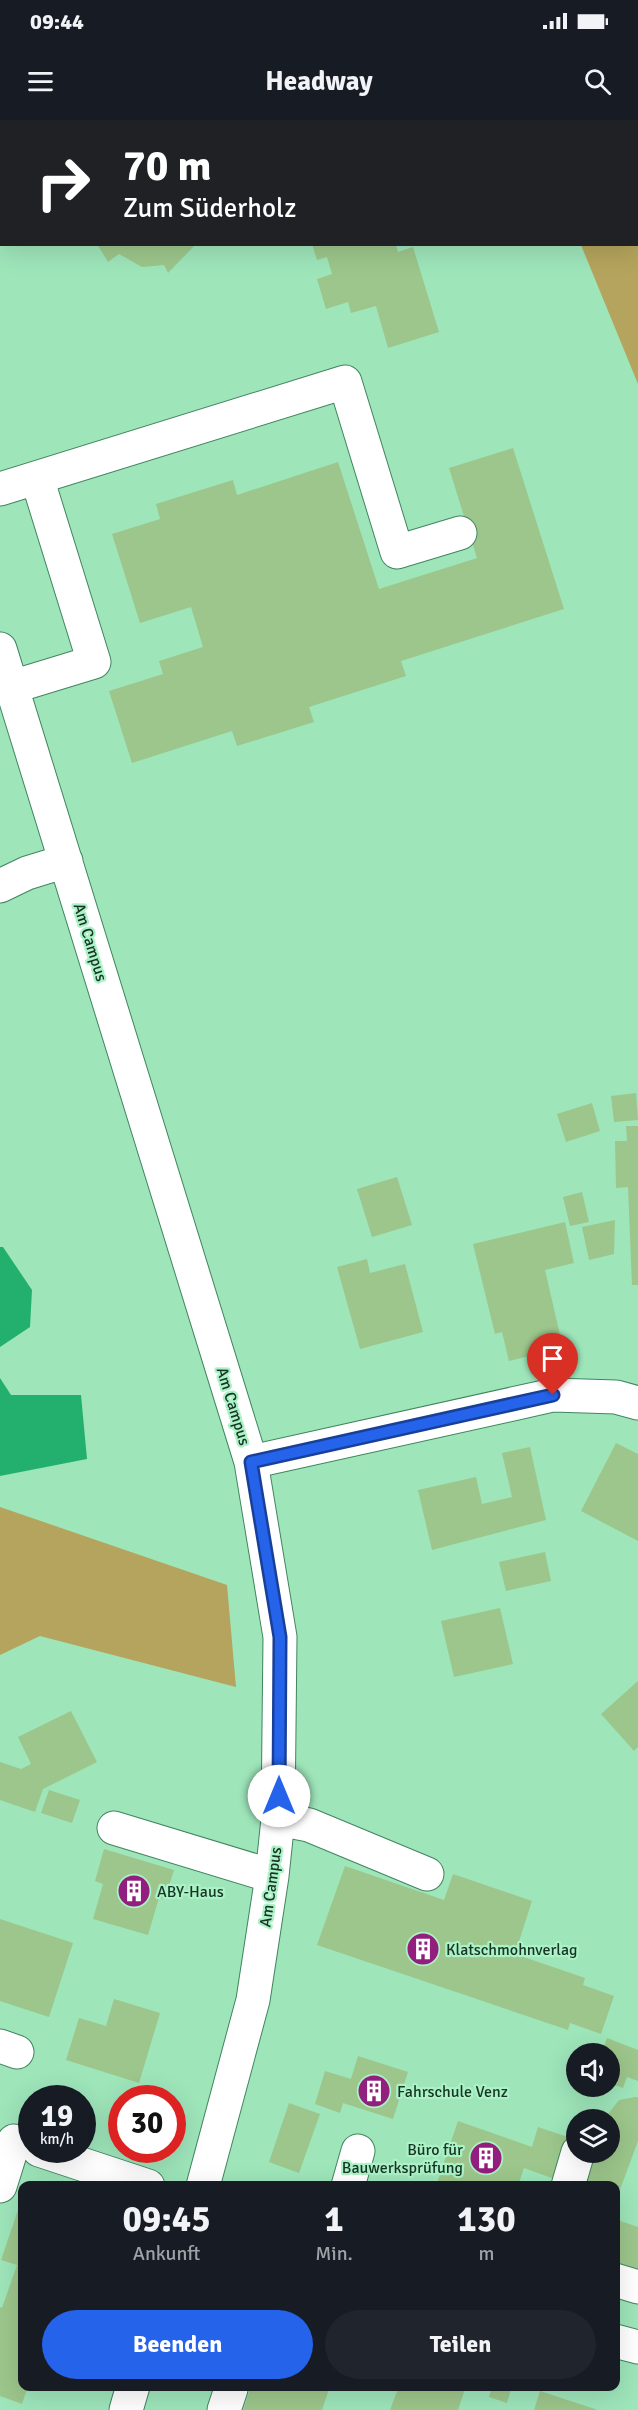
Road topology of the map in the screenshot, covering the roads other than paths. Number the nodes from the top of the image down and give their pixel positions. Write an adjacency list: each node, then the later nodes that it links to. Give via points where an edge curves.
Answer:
1 (37, 478): 2 (street); 3 (street, via 345,382 397,552); 5 (street, via 94,662)
2 (0, 489)
3 (460, 533)
4 (0, 649): 5 (street, Am Campus)
5 (12, 687): 6 (street, Am Campus)
6 (66, 861): 7 (street); 9 (street, Am Campus)
7 (0, 886)
8 (638, 1403): 9 (street, via 616,1397 553,1395)
9 (251, 1462): 10 (street, Am Campus, via 280,1637)
10 (278, 1819): 12 (street, via 309,1825); 13 (street, Am Campus)
11 (114, 1828): 13 (street)
12 (427, 1874)
13 (272, 1876): 19 (street, Am Campus, via 253,2000)
14 (18, 2150): 22 (street)
15 (358, 2151): 20 (street)
16 (78, 2163): 18 (street)
17 (575, 2163): 21 (street)
18 (133, 2181)
19 (204, 2181)
20 (349, 2181)
21 (569, 2181)
22 (0, 2186)
23 (620, 2282): 24 (street)
24 (638, 2287)
25 (620, 2342): 26 (street)
26 (638, 2347)
27 (132, 2391): 28 (street)
28 (126, 2410)

